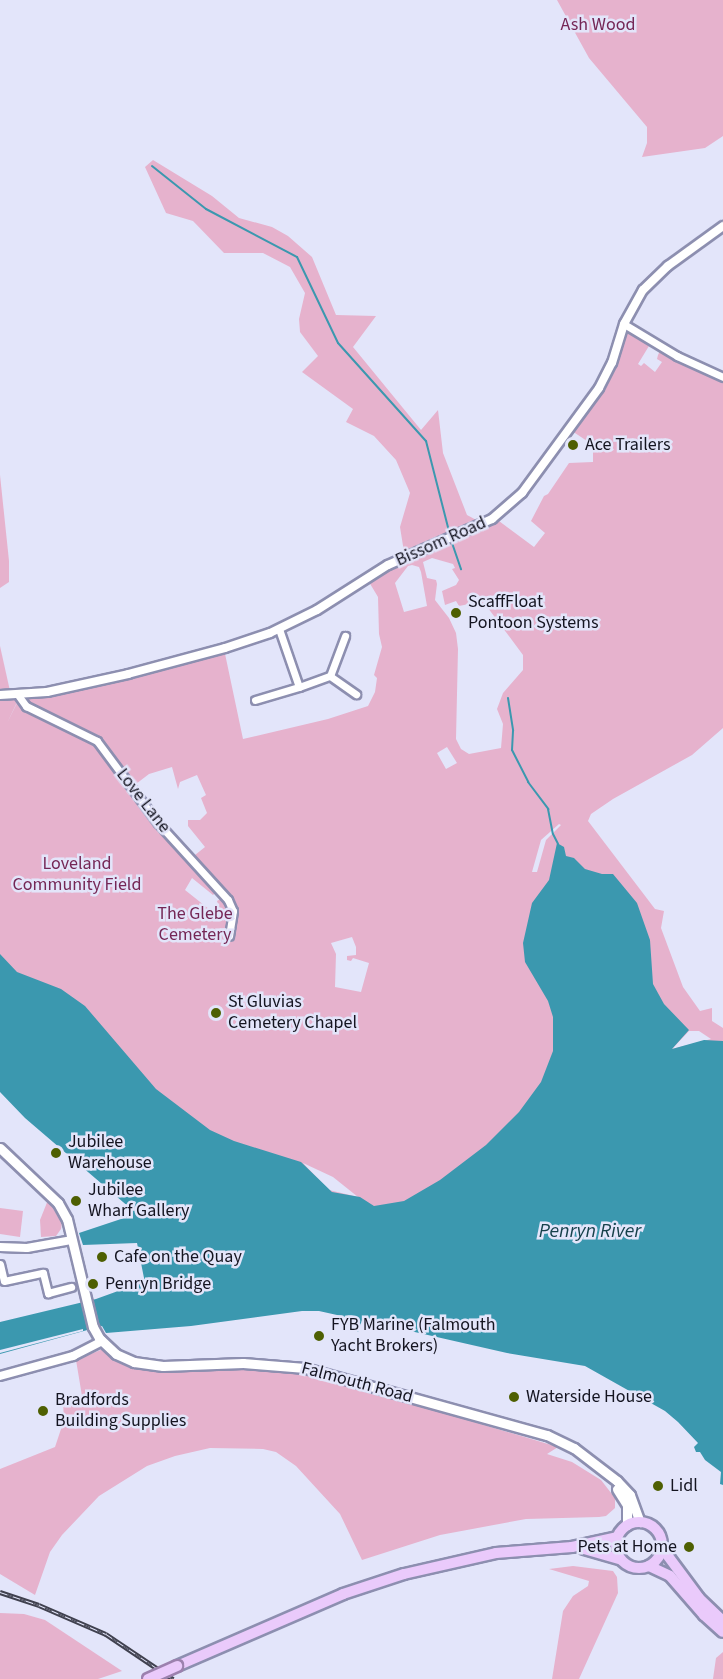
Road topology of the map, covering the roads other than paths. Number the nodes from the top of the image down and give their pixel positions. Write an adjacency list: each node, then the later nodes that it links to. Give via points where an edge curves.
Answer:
1 (723, 226): 2 (street, Bissom Road, via 651,280)
2 (624, 324): 3 (street, via 672,354); 4 (street, Bissom Road, via 606,377 509,507 492,519 382,568)
3 (723, 377)
4 (279, 630): 7 (street); 10 (street, Bissom Road, via 146,670)
5 (345, 636): 6 (street)
6 (330, 676): 7 (street); 8 (street)
7 (299, 687): 11 (street)
8 (356, 694)
9 (0, 695): 10 (street, Bissom Road)
10 (18, 695): 12 (street, Love Lane, via 26,706 97,741 158,823 228,900 233,912)
11 (255, 700)
12 (229, 936)
13 (0, 1148): 14 (main road, via 58,1203)
14 (72, 1240): 15 (street, via 27,1248); 19 (main road)
15 (0, 1246)
16 (0, 1264): 17 (street)
17 (2, 1281): 18 (street, via 43,1273 48,1293)
18 (71, 1287)
19 (99, 1338): 20 (street, via 73,1356); 21 (main road, Falmouth Road, via 116,1354 140,1364 280,1365 338,1375 556,1438)
20 (0, 1376)
21 (603, 1470): 22 (main road, Falmouth Road, via 630,1495); 23 (main road, Falmouth Road, via 627,1505)
22 (640, 1522): 23 (highway); 26 (highway, Falmouth Road, via 655,1529)
23 (627, 1525): 24 (highway)
24 (617, 1537): 25 (highway); 27 (highway)
25 (572, 1547): 27 (highway); 31 (highway, bridge, via 496,1553 404,1574 344,1594)
26 (662, 1548): 28 (highway); 29 (highway, Falmouth Road, via 699,1598)
27 (620, 1559): 28 (highway, via 634,1568)
28 (649, 1566): 30 (highway, via 670,1576)
29 (723, 1621)
30 (723, 1632)
31 (148, 1679)

